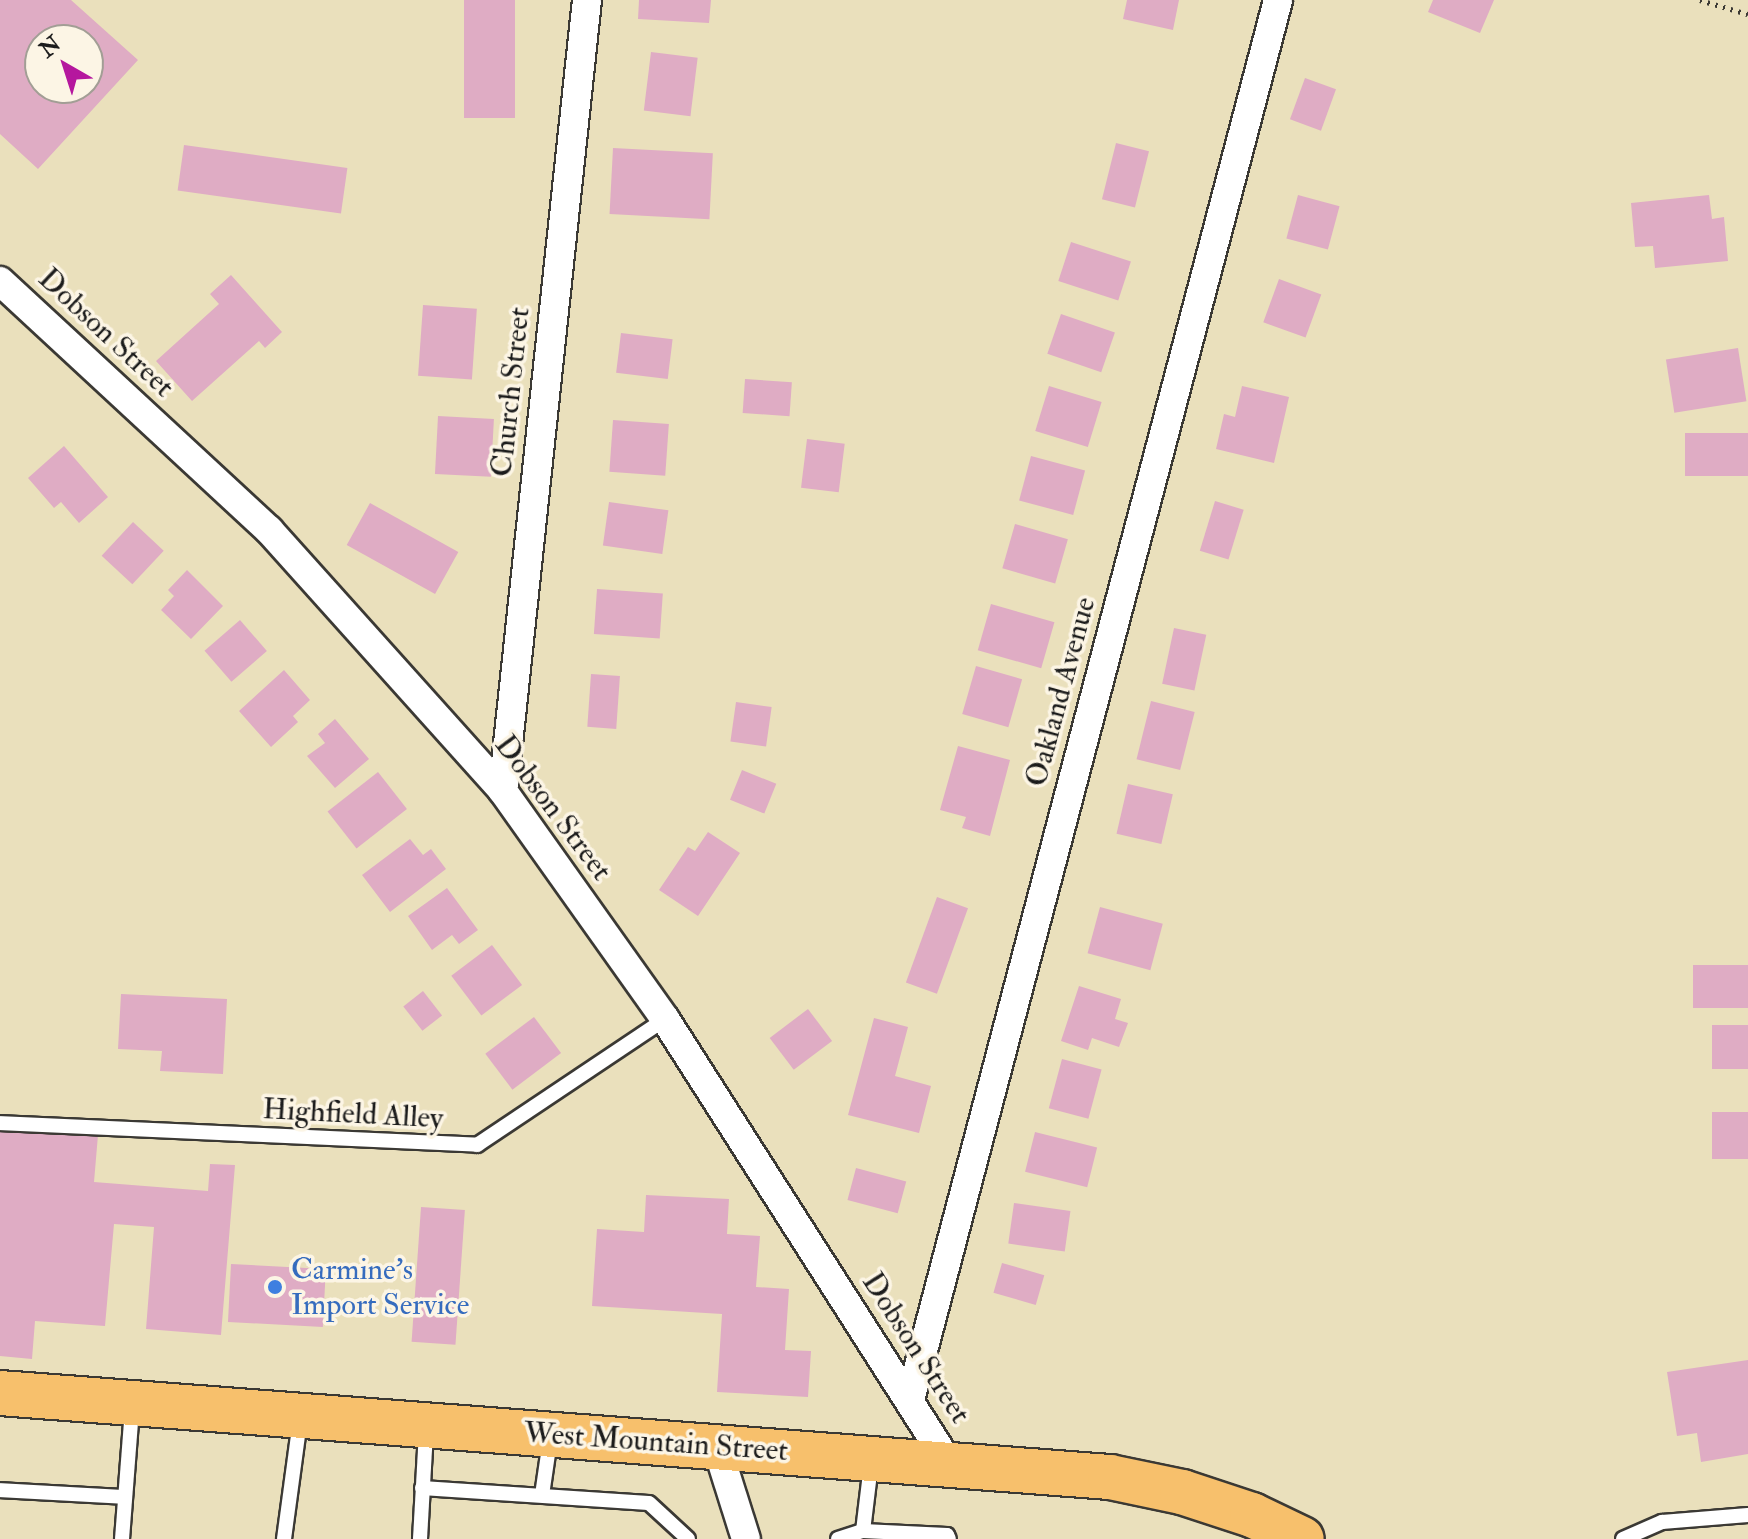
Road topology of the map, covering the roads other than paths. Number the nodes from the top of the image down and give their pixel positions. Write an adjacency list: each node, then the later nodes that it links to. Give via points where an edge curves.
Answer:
1 (587, 0): 4 (street, Church Street)
2 (1278, 0): 8 (street, Oakland Avenue)
3 (0, 281): 4 (street, Dobson Street, via 269,530)
4 (503, 791): 5 (street, Dobson Street)
5 (665, 1019): 6 (lane, Highfield Alley, via 477,1145); 8 (street, Dobson Street)
6 (0, 1123)
7 (0, 1393): 9 (main road, West Mountain Street)
8 (910, 1400): 15 (street, Dobson Street)
9 (132, 1403): 10 (main road, West Mountain Street); 19 (lane)
10 (301, 1416): 11 (main road, West Mountain Street); 23 (lane)
11 (426, 1425): 12 (main road, West Mountain Street); 16 (lane)
12 (550, 1435): 13 (main road, West Mountain Street); 18 (lane)
13 (717, 1447): 14 (main road, West Mountain Street); 26 (street)
14 (872, 1457): 15 (main road, West Mountain Street); 21 (lane)
15 (948, 1462): 29 (main road, West Mountain Street, via 1110,1477 1182,1492 1252,1515)
16 (422, 1488): 18 (lane); 24 (lane)
17 (0, 1490): 19 (lane)
18 (542, 1495): 25 (lane, via 649,1503)
19 (125, 1497): 22 (lane)
20 (1748, 1515): 30 (lane, via 1662,1522)
21 (863, 1531): 27 (lane); 28 (lane)
22 (122, 1539)
23 (284, 1539)
24 (420, 1539)
25 (688, 1539)
26 (746, 1539)
27 (838, 1539)
28 (949, 1539)
29 (1302, 1539)
30 (1623, 1539)

